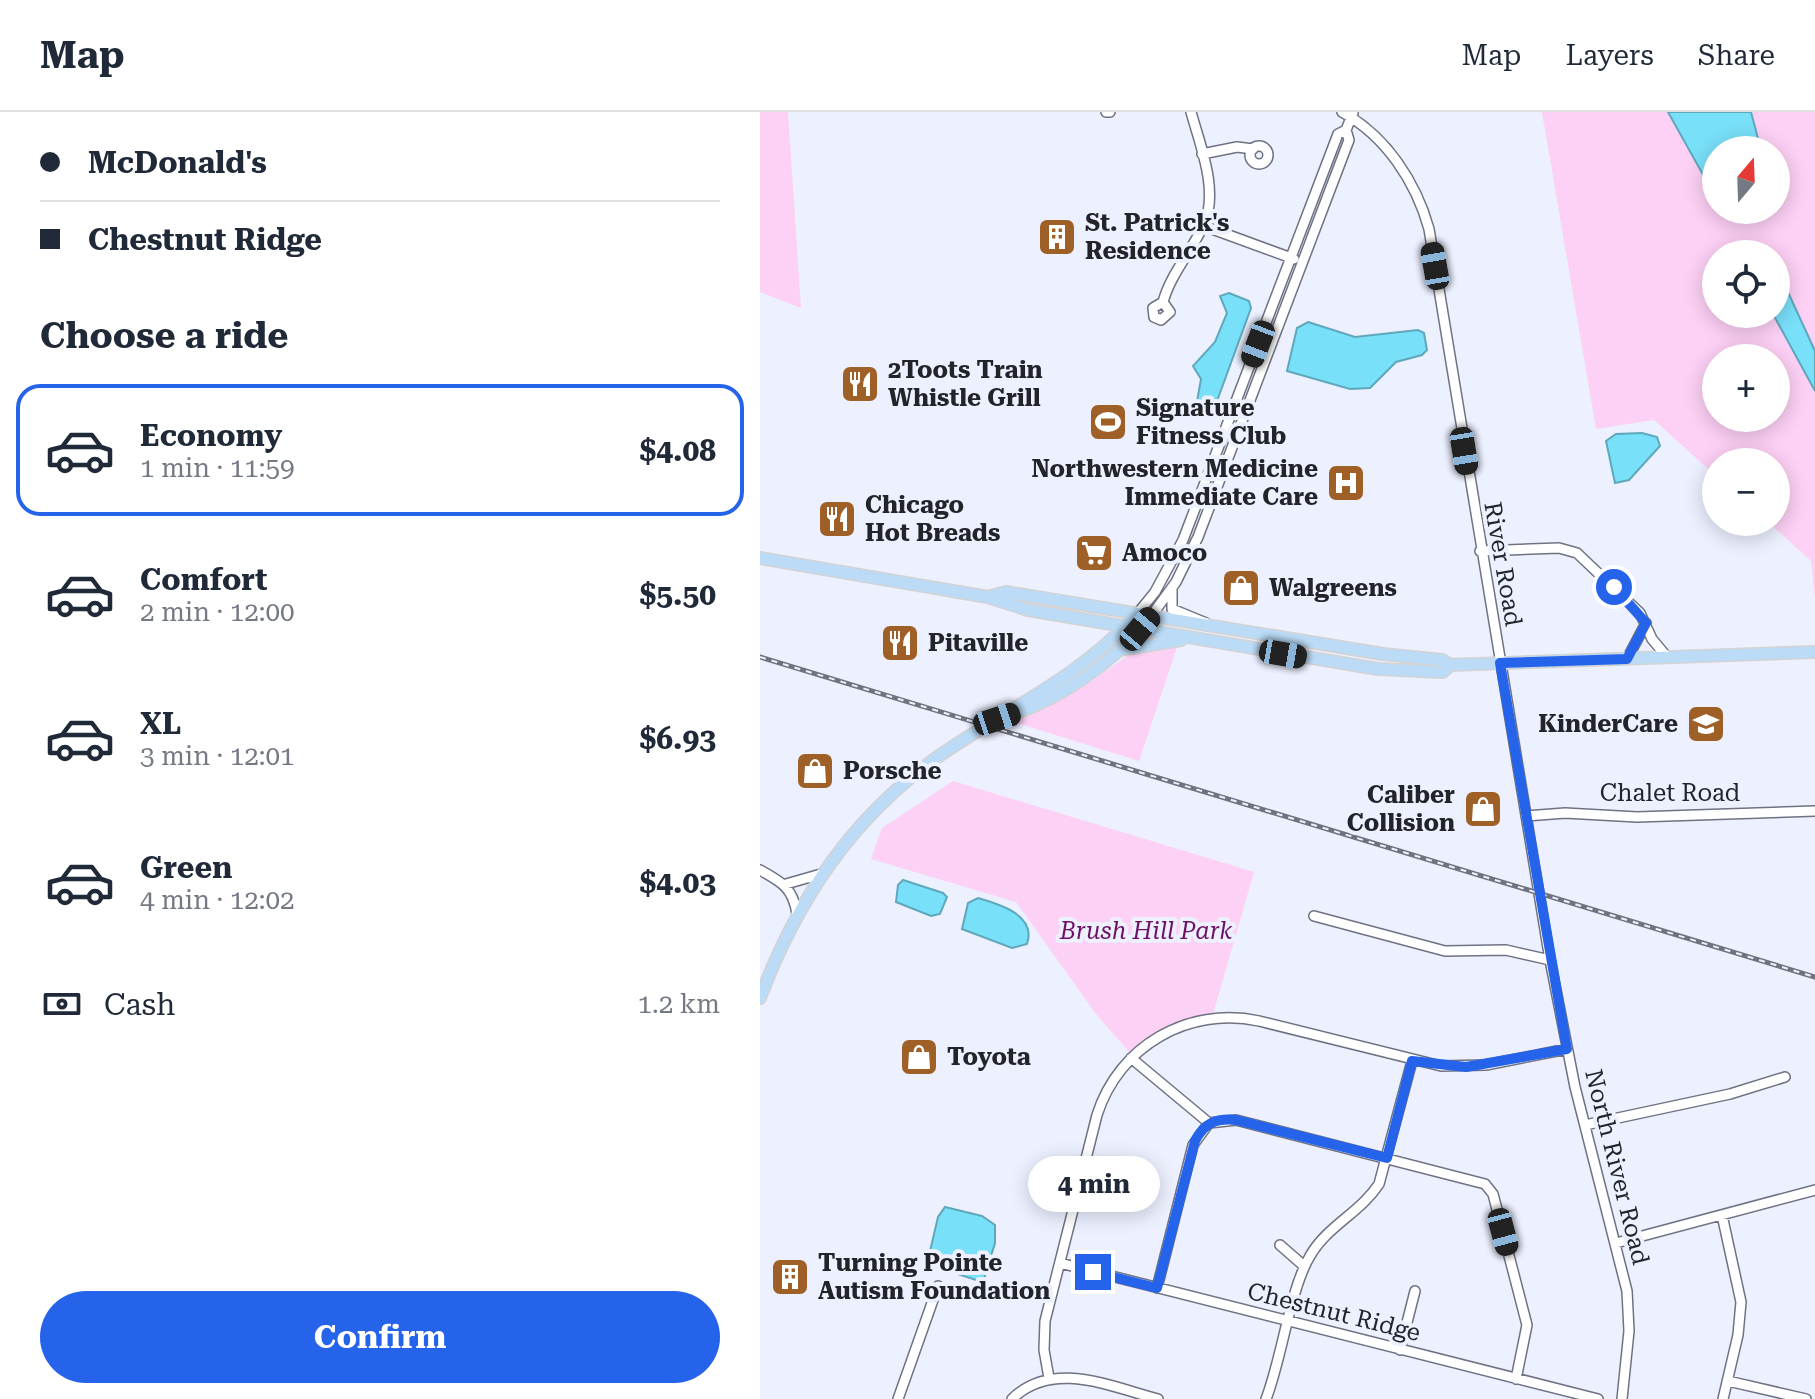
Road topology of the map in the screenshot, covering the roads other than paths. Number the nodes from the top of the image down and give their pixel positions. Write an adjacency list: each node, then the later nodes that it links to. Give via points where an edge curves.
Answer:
1 (1191, 112): 5 (street)
2 (1349, 114): 3 (street); 10 (street, River Road, via 1402,169 1426,218)
3 (1346, 130): 7 (street, via 1338,134); 8 (street, via 1349,140)
4 (1253, 149): 5 (street)
5 (1202, 154): 6 (street, via 1209,193)
6 (1204, 226): 7 (street); 9 (street)
7 (1291, 258): 8 (street); 14 (street, via 1183,540)
8 (1303, 263): 12 (street, via 1198,537)
9 (1163, 302)
10 (1480, 551): 16 (street, via 1572,550); 25 (street, River Road)
11 (760, 558): 13 (main road)
12 (1172, 588): 15 (street); 17 (street, via 1174,611)
13 (988, 597): 14 (main road, via 1006,592); 18 (main road, via 1008,607)
14 (1138, 613): 15 (main road); 18 (main road)
15 (1152, 615): 17 (main road); 19 (main road)
16 (1646, 623): 23 (street); 24 (street)
17 (1209, 625): 26 (main road)
18 (1125, 627): 19 (main road); 27 (main road, via 1074,669)
19 (1140, 629): 20 (main road); 21 (main road)
20 (1199, 640): 21 (main road); 26 (main road, via 1398,671 1443,672)
21 (1119, 650): 27 (main road, via 1036,707)
22 (1815, 652): 23 (main road)
23 (1667, 657): 24 (main road)
24 (1627, 659): 25 (main road)
25 (1500, 663): 26 (main road); 29 (street, North River Road)
26 (1450, 665)
27 (997, 719): 31 (main road, via 890,794)
28 (1815, 811): 29 (street, Chalet Road)
29 (1526, 816): 35 (street, North River Road)
30 (760, 870): 32 (street)
31 (821, 874): 32 (street); 33 (main road)
32 (786, 884): 33 (street)
33 (797, 914): 36 (main road)
34 (1314, 916): 35 (street, via 1445,951 1506,950)
35 (1550, 960): 37 (street, North River Road)
36 (760, 998)
37 (1567, 1049): 39 (street, via 1466,1067); 42 (street, North River Road)
38 (1131, 1058): 39 (street, via 1176,1027 1229,1017); 41 (street); 48 (street, via 1100,1105)
39 (1412, 1061): 43 (street)
40 (1785, 1077): 42 (street)
41 (1209, 1123): 43 (street, via 1236,1120); 51 (street, via 1193,1145)
42 (1585, 1125): 46 (street, North River Road)
43 (1387, 1158): 49 (street, via 1374,1192 1328,1232); 56 (street, via 1487,1180 1527,1325)
44 (1815, 1190): 45 (street)
45 (1722, 1215): 46 (street); 57 (street, via 1741,1302)
46 (1616, 1243): 63 (street, North River Road, via 1628,1302)
47 (1280, 1245): 49 (street)
48 (1060, 1263): 51 (street, Chestnut Ridge); 55 (street, via 1045,1321)
49 (1304, 1266): 53 (street)
50 (938, 1286): 58 (street)
51 (1157, 1288): 53 (street, Chestnut Ridge)
52 (1415, 1291): 54 (street)
53 (1290, 1322): 54 (street, Chestnut Ridge); 61 (street)
54 (1400, 1350): 56 (street, Chestnut Ridge)
55 (1049, 1378): 59 (street); 60 (street, via 1075,1378)
56 (1516, 1379): 62 (street, Chestnut Ridge)
57 (1728, 1381): 64 (street); 65 (street)
58 (898, 1399)
59 (1012, 1399)
60 (1158, 1399)
61 (1266, 1399)
62 (1598, 1399)
63 (1622, 1399)
64 (1723, 1399)
65 (1806, 1399)

